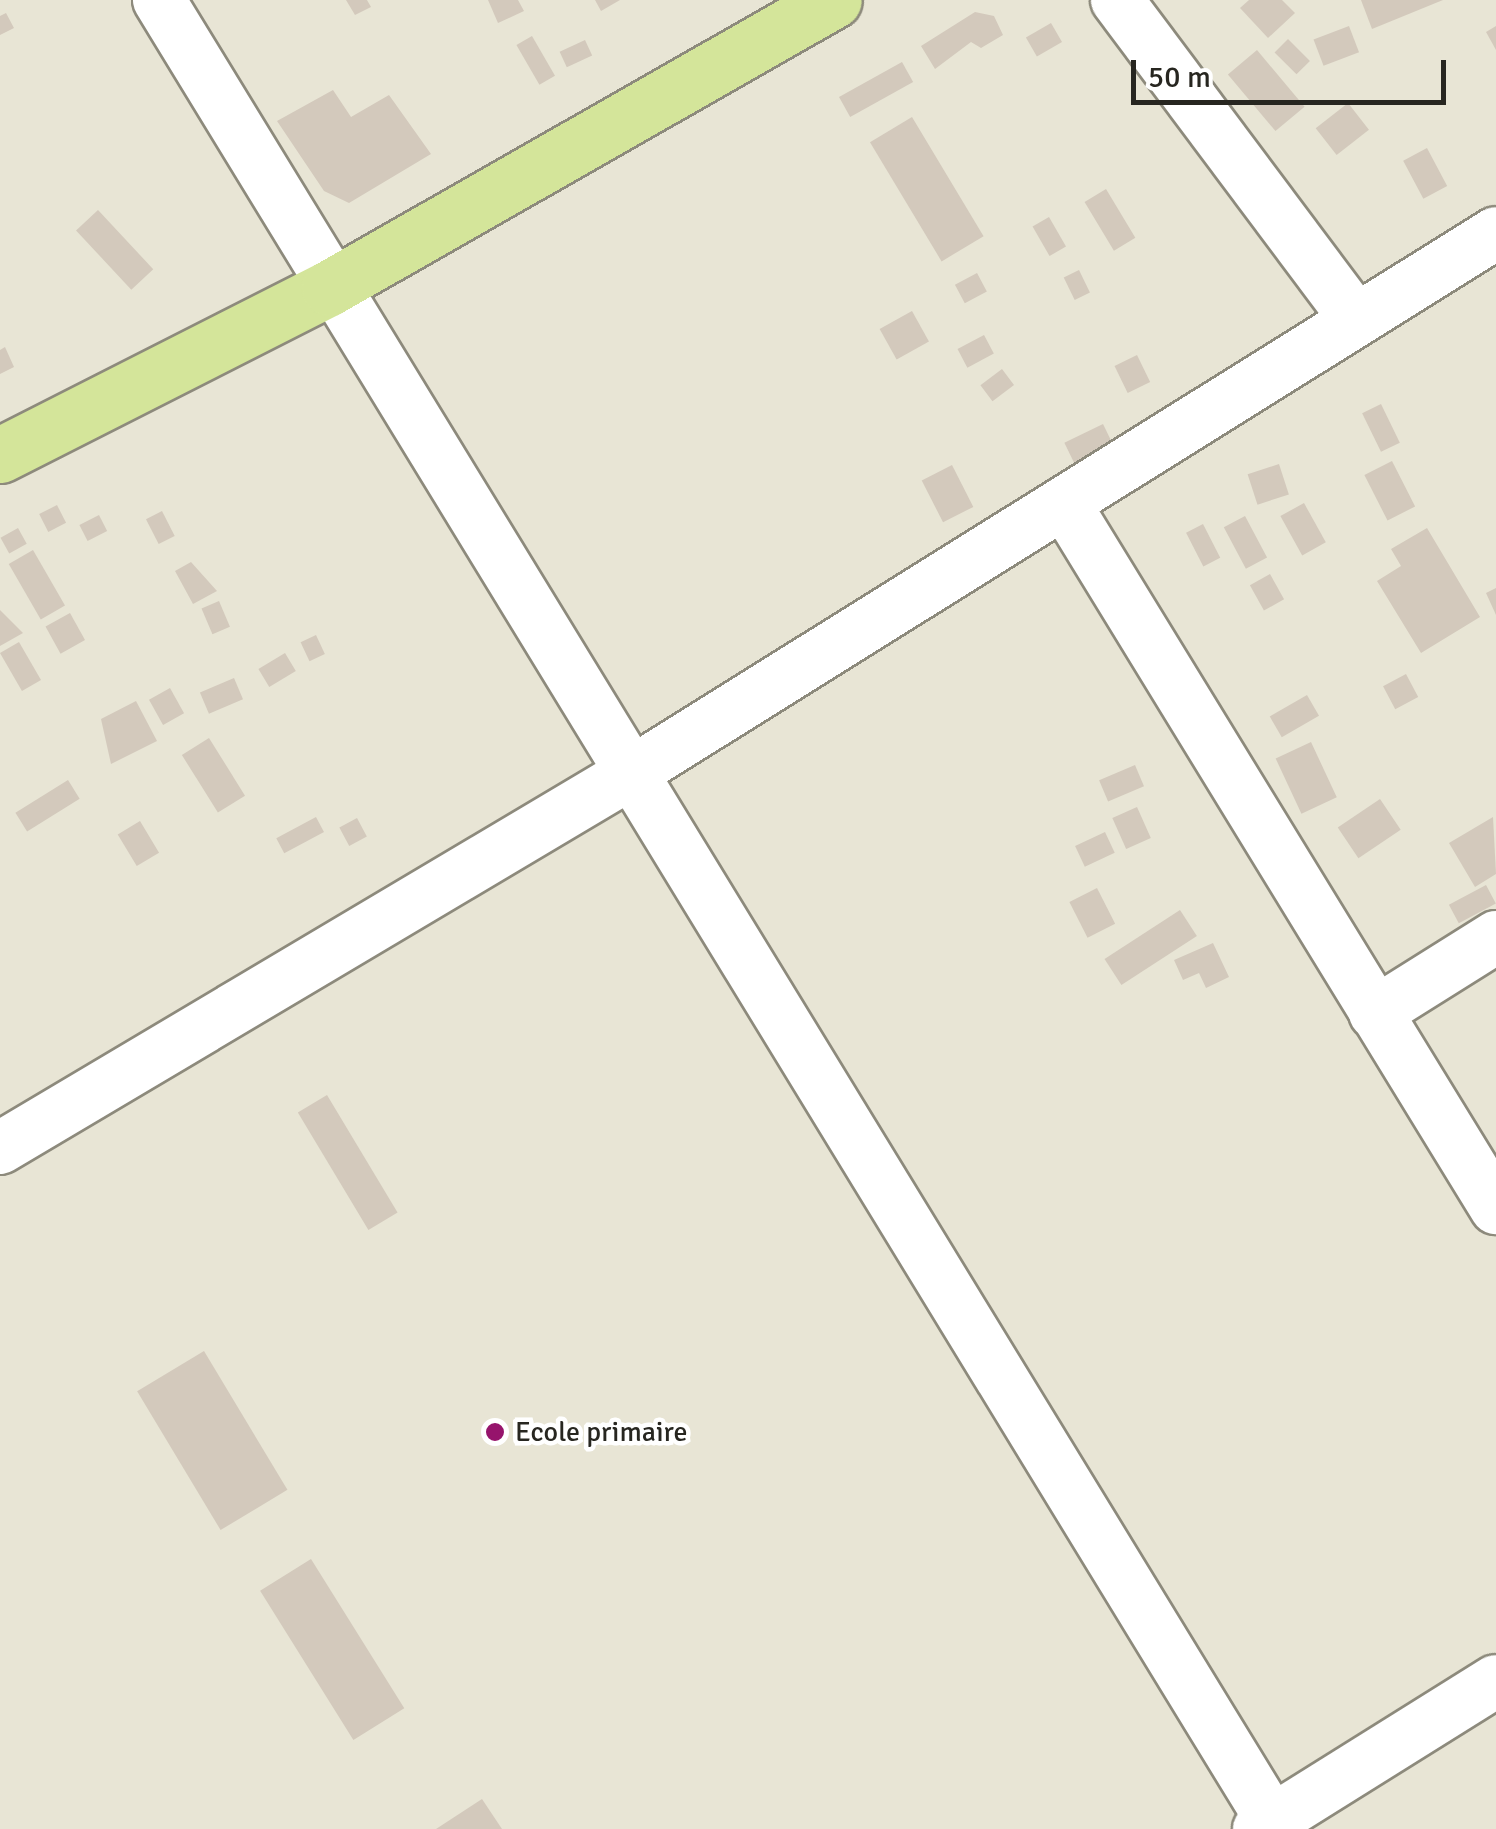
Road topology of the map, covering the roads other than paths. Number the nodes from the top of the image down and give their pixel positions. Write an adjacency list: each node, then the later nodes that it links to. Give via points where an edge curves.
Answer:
1 (159, 0): 5 (street)
2 (834, 0): 5 (main road)
3 (1117, 0): 6 (street)
4 (1496, 233): 6 (street)
5 (329, 288): 7 (main road); 9 (street)
6 (1356, 320): 8 (street)
7 (0, 455)
8 (1064, 503): 9 (street); 11 (street)
9 (628, 775): 12 (street); 15 (street)
10 (1496, 937): 11 (street)
11 (1375, 1014): 13 (street)
12 (0, 1148)
13 (1496, 1208)
14 (1496, 1682): 15 (street)
15 (1269, 1826)

